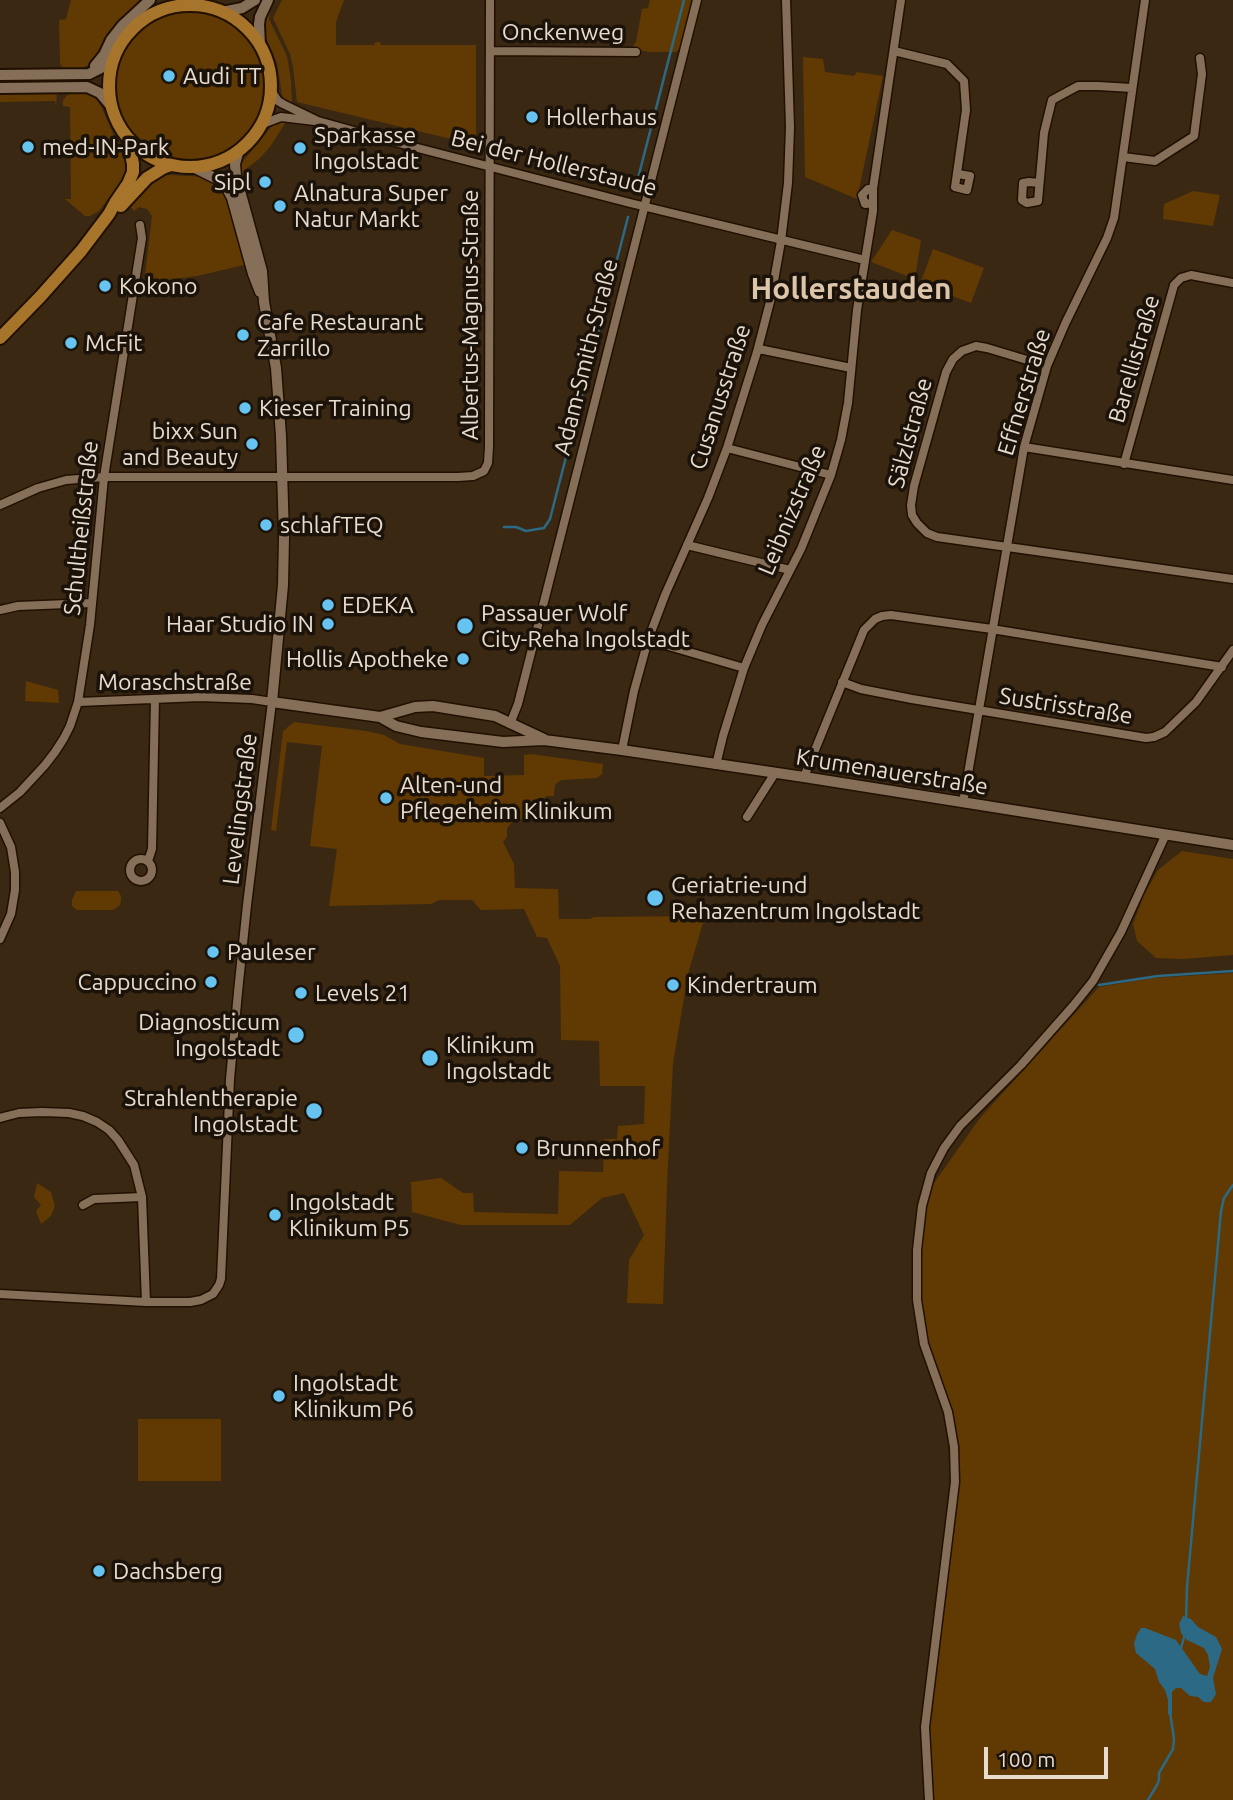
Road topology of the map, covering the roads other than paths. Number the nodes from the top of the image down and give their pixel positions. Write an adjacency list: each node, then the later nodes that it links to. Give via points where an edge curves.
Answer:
1 (150, 0): 20 (main road, via 122,26 99,62)
2 (161, 0): 12 (main road)
3 (255, 0): 11 (main road)
4 (268, 0): 13 (main road, via 260,17)
5 (490, 0): 14 (street)
6 (697, 0): 35 (street, Adam-Smith-Straße)
7 (786, 0): 38 (street, Cusanusstraße, via 790,127)
8 (901, 0): 15 (street)
9 (1145, 0): 22 (street, Effnerstraße)
10 (196, 3): 11 (main road); 12 (main road)
11 (222, 12): 13 (main road, via 241,23)
12 (150, 15): 17 (main road)
13 (260, 46): 23 (main road)
14 (490, 51): 16 (street, Onckenweg); 32 (street)
15 (894, 51): 33 (street, via 947,64 964,81 967,110); 39 (street, Leibnizstraße, via 873,189 862,195 865,204 873,203)
16 (636, 52)
17 (116, 53): 20 (main road, via 94,73); 24 (main road, via 109,82)
18 (1200, 58): 29 (street, via 1194,136 1155,160)
19 (0, 75): 20 (main road)
20 (76, 75)
21 (0, 88): 24 (main road, via 87,87)
22 (1132, 88): 29 (street, Effnerstraße); 34 (street, via 1077,86 1052,100)
23 (270, 89): 25 (street, Bei der Hollerstaude, via 278,101); 26 (main road)
24 (111, 106): 27 (main road)
25 (318, 121): 26 (street, Bei der Hollerstaude, via 281,117); 32 (street, Bei der Hollerstaude)
26 (260, 125): 28 (main road)
27 (128, 138): 30 (main road, via 150,156); 36 (main road, via 133,172)
28 (239, 149): 31 (main road, via 216,162); 41 (street, Levelingstraße, via 237,180 262,271)
29 (1123, 157): 44 (street, Effnerstraße, via 1107,239)
30 (172, 165): 31 (main road); 36 (main road, via 152,175)
31 (194, 166): 41 (street, Levelingstraße, via 226,186)
32 (489, 167): 35 (street, Bei der Hollerstaude); 51 (street, Albertus-Magnus-Straße, via 489,447 484,471 458,477)
33 (958, 174)
34 (1039, 183)
35 (645, 206): 38 (street, Bei der Hollerstaude); 72 (street, Adam-Smith-Straße)
36 (109, 214): 42 (main road)
37 (140, 225): 50 (street, Schultheißstraße, via 142,238)
38 (781, 241): 39 (street, Bei der Hollerstaude); 43 (street, Cusanusstraße)
39 (866, 260): 45 (street, Leibnizstraße)
40 (1233, 283): 48 (street, Barellistraße, via 1191,275 1174,285)
41 (264, 302): 51 (street, Levelingstraße, via 277,378)
42 (0, 338)
43 (759, 348): 45 (street); 46 (street, Cusanusstraße)
44 (1047, 366): 47 (street, Effnerstraße); 55 (street, Sälzlstraße, via 976,346 953,359 914,486 912,515 927,533)
45 (851, 368): 49 (street, Leibnizstraße)
46 (727, 447): 49 (street); 54 (street, Cusanusstraße)
47 (1024, 447): 48 (street); 55 (street, Effnerstraße)
48 (1124, 464): 52 (street)
49 (831, 475): 56 (street, Leibnizstraße)
50 (104, 477): 51 (street); 53 (street, via 66,480); 58 (street, Schultheißstraße)
51 (283, 477): 68 (street, Levelingstraße, via 283,585)
52 (1233, 480)
53 (0, 505)
54 (687, 545): 56 (street); 61 (street, Cusanusstraße)
55 (1006, 546): 57 (street); 60 (street, Effnerstraße)
56 (790, 570): 64 (street, Leibnizstraße)
57 (1233, 579)
58 (92, 603): 59 (street); 67 (street, Schultheißstraße)
59 (0, 610)
60 (992, 629): 63 (street); 65 (street, via 882,616 864,629); 70 (street, Effnerstraße)
61 (648, 640): 64 (street); 76 (street, Cusanusstraße)
62 (1233, 650): 63 (street, Sustrisstraße)
63 (1222, 667): 70 (street, Sustrisstraße, via 1196,702 1154,737)
64 (744, 668): 77 (street, Leibnizstraße)
65 (842, 682): 70 (street, Sustrisstraße); 79 (street)
66 (155, 699): 67 (street, Moraschstraße); 68 (street, Moraschstraße); 86 (street)
67 (78, 702): 81 (street, Schultheißstraße, via 50,759)
68 (272, 702): 71 (street, Krumenauerstraße); 92 (street, Levelingstraße, via 237,999 221,1279 213,1294 201,1300)
69 (409, 709): 71 (street, Krumenauerstraße); 72 (street, Krumenauerstraße, via 433,706 468,711); 73 (street, via 405,718)
70 (979, 711): 80 (street, Effnerstraße)
71 (380, 717): 73 (street, Krumenauerstraße)
72 (510, 724): 74 (street, Krumenauerstraße); 75 (street)
73 (408, 729): 75 (street, Krumenauerstraße)
74 (544, 740): 75 (street, Krumenauerstraße); 76 (street, Krumenauerstraße)
75 (503, 742)
76 (622, 750): 77 (street, Krumenauerstraße)
77 (716, 765): 78 (street, Krumenauerstraße)
78 (775, 773): 79 (street, Krumenauerstraße); 82 (street)
79 (804, 777): 80 (street, Krumenauerstraße)
80 (963, 803): 84 (street, Krumenauerstraße)
81 (0, 808)
82 (747, 817)
83 (0, 823): 87 (street, via 11,847 15,890)
84 (1166, 834): 85 (street, Krumenauerstraße); 93 (street, via 1121,933 1093,981 1021,1065 960,1126 931,1173 922,1206 917,1300 924,1344 948,1412 955,1482 925,1727)
85 (1233, 845)
86 (148, 861)
87 (0, 939)
88 (0, 1118): 89 (street, via 55,1112 97,1122 127,1152)
89 (142, 1197): 90 (street, via 94,1199); 92 (street)
90 (83, 1205)
91 (0, 1294): 92 (street)
92 (146, 1302)
93 (929, 1800)

